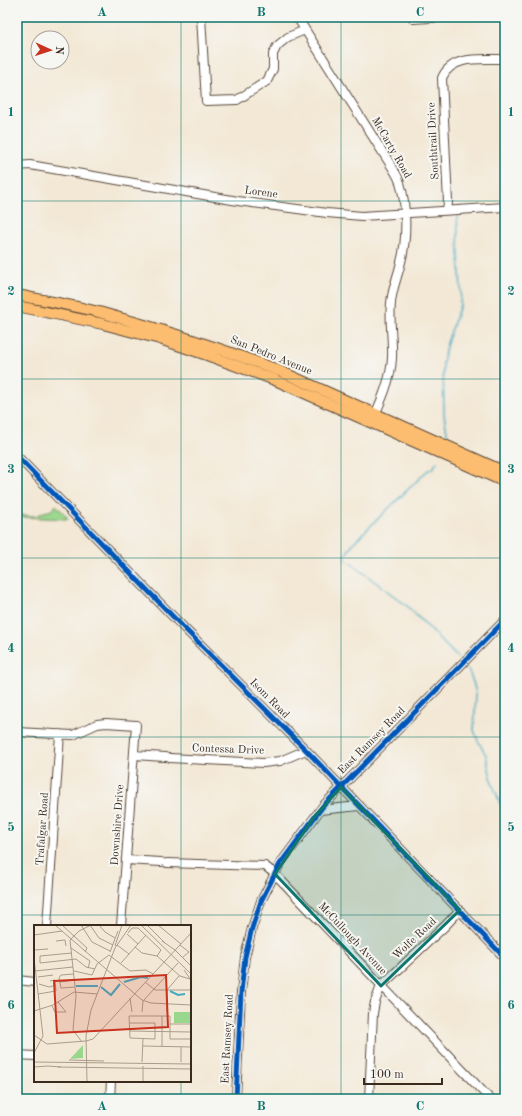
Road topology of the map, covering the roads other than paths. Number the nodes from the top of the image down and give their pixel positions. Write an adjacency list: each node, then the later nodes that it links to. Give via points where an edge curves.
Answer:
1 (201, 17): 5 (street, via 206,101 237,100 267,81 273,69 273,54 277,46 288,37)
2 (297, 17): 5 (street, McCarty Road)
3 (413, 17): 4 (street)
4 (446, 17)
5 (305, 30): 10 (street, McCarty Road, via 396,174 402,189)
6 (505, 59): 9 (street, Southtrail Drive, via 460,61 450,66 442,78)
7 (17, 166): 10 (street, Lorene, via 30,165 238,201 327,213 362,216)
8 (505, 208): 9 (street, Lorene)
9 (447, 210): 10 (street, Lorene)
10 (404, 213): 17 (street, McCarty Road, via 403,251 391,304 391,368 386,388)
11 (17, 295): 13 (main road, San Pedro Avenue)
12 (17, 306): 15 (main road, San Pedro Avenue)
13 (81, 308): 14 (main road, San Pedro Avenue); 15 (main road)
14 (98, 312): 16 (main road); 17 (main road, San Pedro Avenue, via 163,330 253,360)
15 (79, 319): 16 (main road, San Pedro Avenue)
16 (95, 322): 17 (main road, San Pedro Avenue, via 160,339 207,355)
17 (373, 418): 19 (main road, San Pedro Avenue)
18 (17, 456): 25 (street, Isom Road)
19 (493, 472): 20 (main road, San Pedro Avenue); 21 (main road, San Pedro Avenue)
20 (505, 472)
21 (505, 482)
22 (505, 620): 27 (street, East Ramsey Road)
23 (17, 732): 24 (street)
24 (60, 734): 26 (street, Downshire Drive, via 80,734 97,724 136,725); 33 (street, Trafalgar Road)
25 (306, 750): 26 (street, Contessa Drive, via 266,763); 27 (street, Isom Road)
26 (134, 755): 30 (street, Downshire Drive)
27 (341, 787): 28 (street, Isom Road); 29 (street, East Ramsey Road)
28 (359, 806): 29 (street); 32 (street, Isom Road)
29 (320, 810): 31 (street, East Ramsey Road, via 287,853)
30 (126, 860): 31 (street, McCullough Avenue, via 265,866); 34 (street, Downshire Drive)
31 (275, 874): 38 (street, McCullough Avenue); 43 (street, East Ramsey Road, via 261,901 245,957 240,992)
32 (460, 910): 35 (street, Isom Road); 38 (street, Wolfe Road)
33 (47, 925)
34 (121, 925)
35 (505, 958)
36 (17, 980): 37 (street)
37 (34, 982)
38 (381, 986): 44 (street, Wolfe Road, via 373,1013); 45 (street, McCullough Avenue)
39 (17, 1055): 40 (street)
40 (34, 1056)
41 (111, 1082): 42 (street)
42 (110, 1099)
43 (236, 1099)
44 (369, 1099)
45 (490, 1099)

